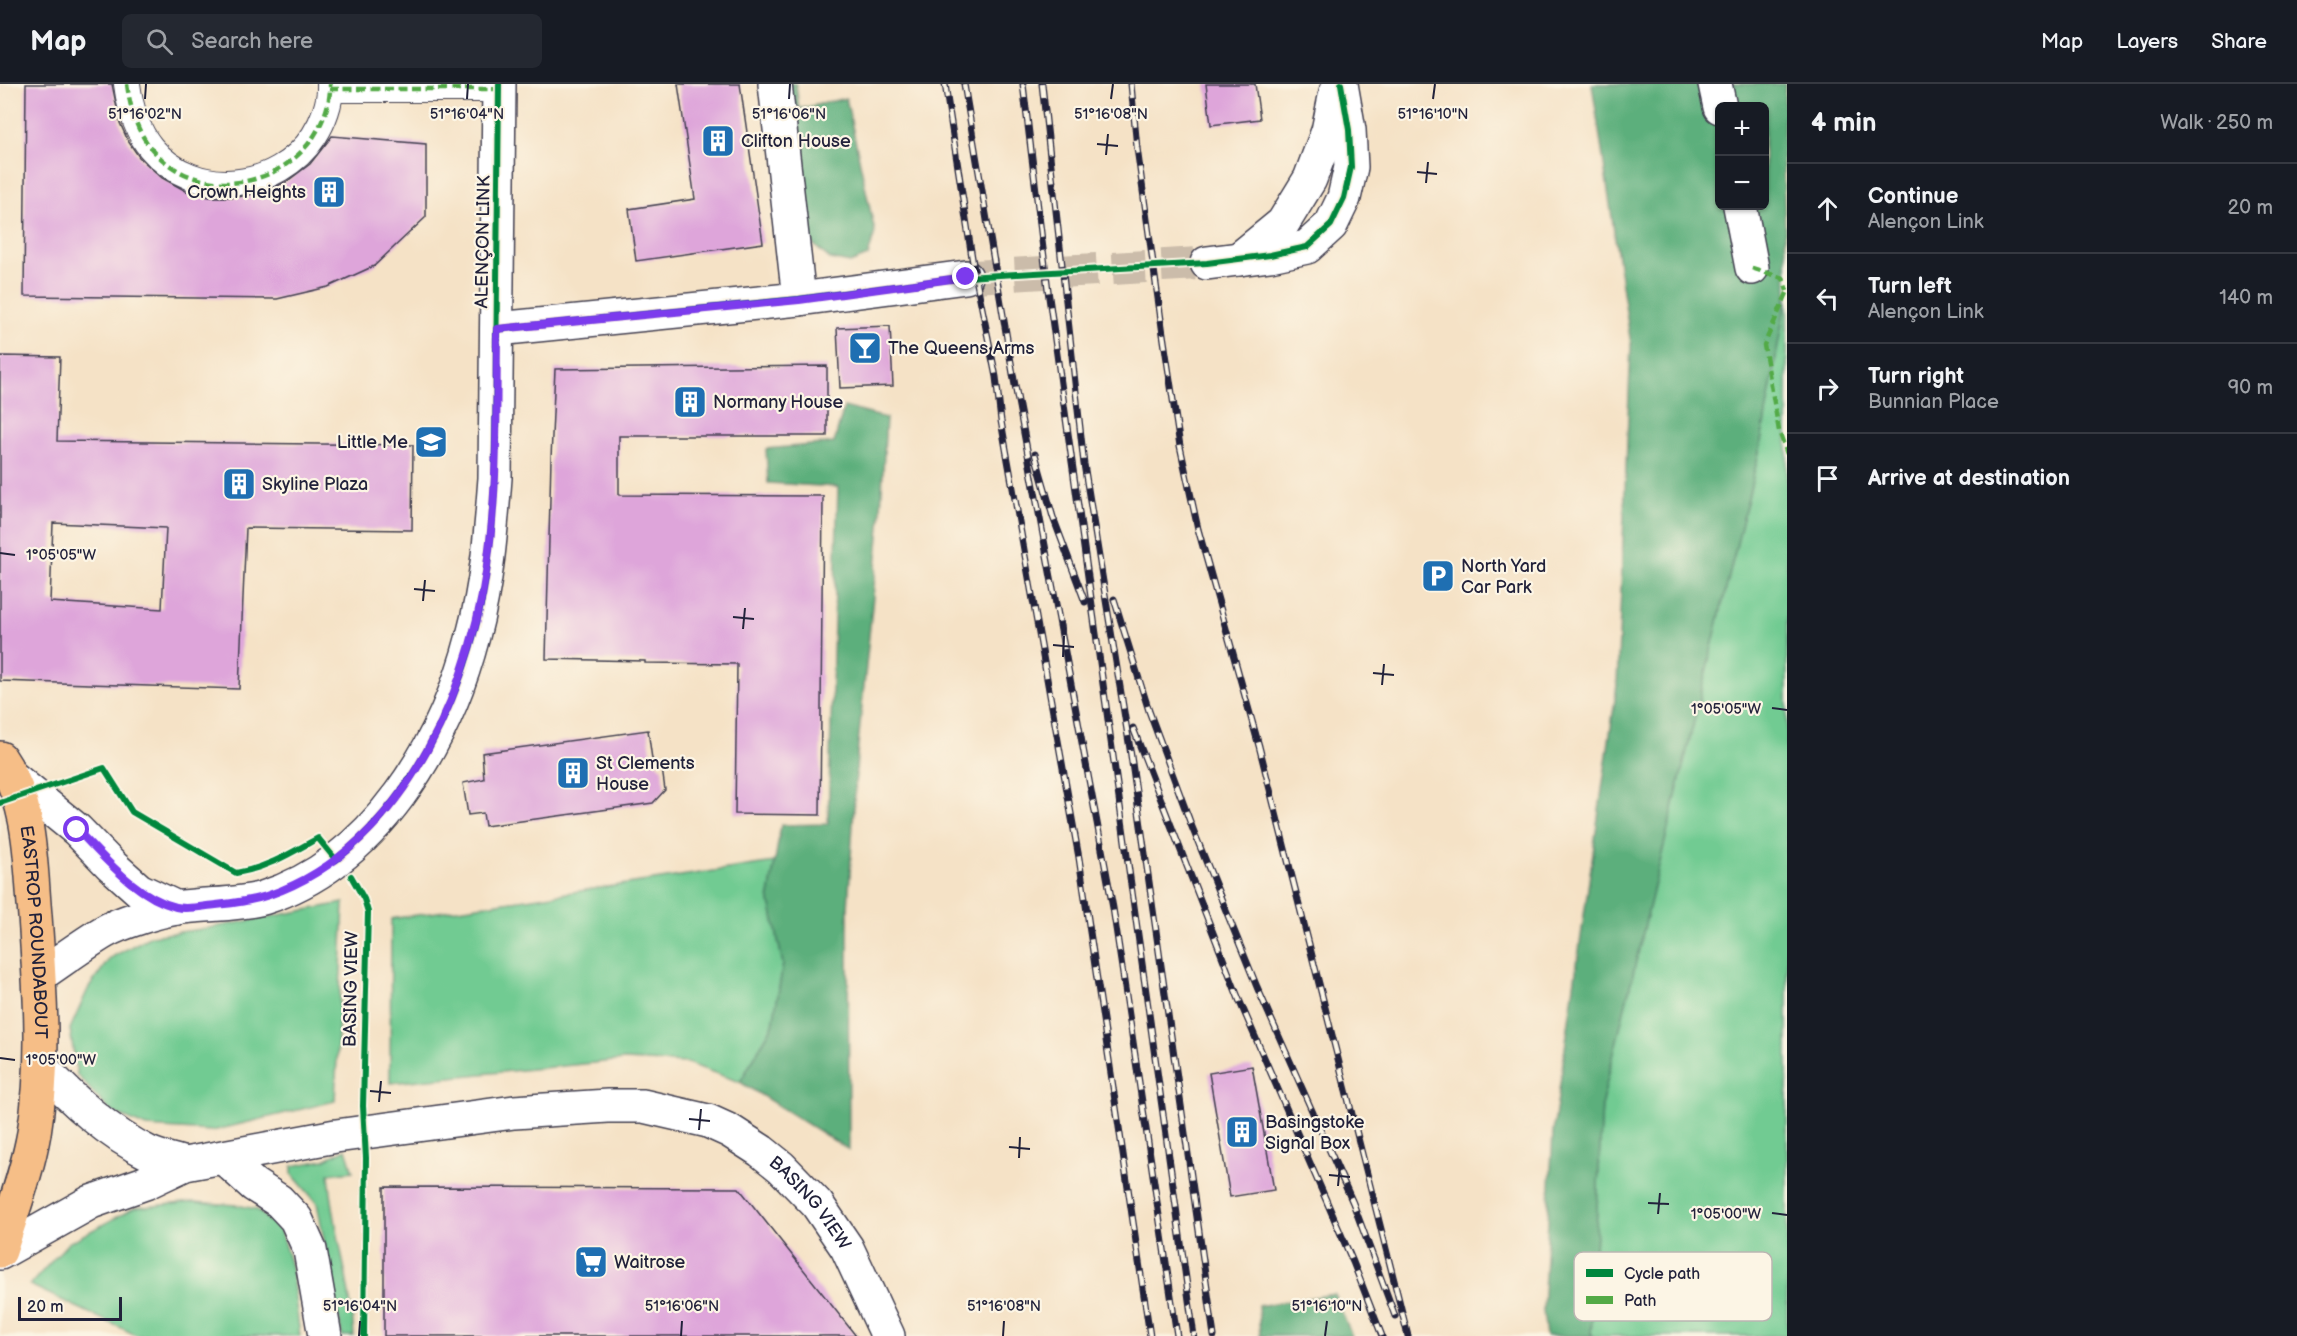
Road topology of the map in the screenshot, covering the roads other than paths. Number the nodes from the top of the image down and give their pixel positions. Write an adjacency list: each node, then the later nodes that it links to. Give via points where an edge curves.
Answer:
1 (127, 84): 5 (street, via 134,119 152,148 177,170 209,182 244,183 276,172 304,151 322,123)
2 (775, 84): 12 (street)
3 (1339, 84): 9 (street, via 1328,131 1310,179 1283,223 1239,260)
4 (1715, 84): 7 (street)
5 (330, 86): 6 (street)
6 (499, 87): 13 (street, ALENÇON LINK)
7 (1718, 102)
8 (1741, 210): 10 (street)
9 (1207, 263)
10 (1752, 268)
11 (966, 277): 12 (street)
12 (799, 300): 13 (street)
13 (497, 329): 15 (street, ALENÇON LINK, via 495,478 483,589 462,671 426,750 380,819 322,870 284,890 242,903)
14 (6, 767): 15 (street, ALENÇON LINK, via 139,890); 16 (main road, EASTROP ROUNDABOUT, via 28,830)
15 (177, 908): 16 (street, ALENÇON LINK, via 106,931)
16 (40, 975): 17 (main road, EASTROP ROUNDABOUT)
17 (42, 1068): 19 (street, BASING VIEW, via 74,1100 127,1140 151,1154); 20 (main road, EASTROP ROUNDABOUT, via 34,1134)
18 (224, 1158): 19 (street, BASING VIEW); 21 (street, via 296,1219 310,1250); 22 (street, BASING VIEW, via 336,1136 514,1112 644,1107 699,1119 730,1131 761,1151 817,1204 847,1248)
19 (185, 1164): 20 (street, BASING VIEW, via 91,1202)
20 (0, 1252)
21 (325, 1336)
22 (888, 1336)

